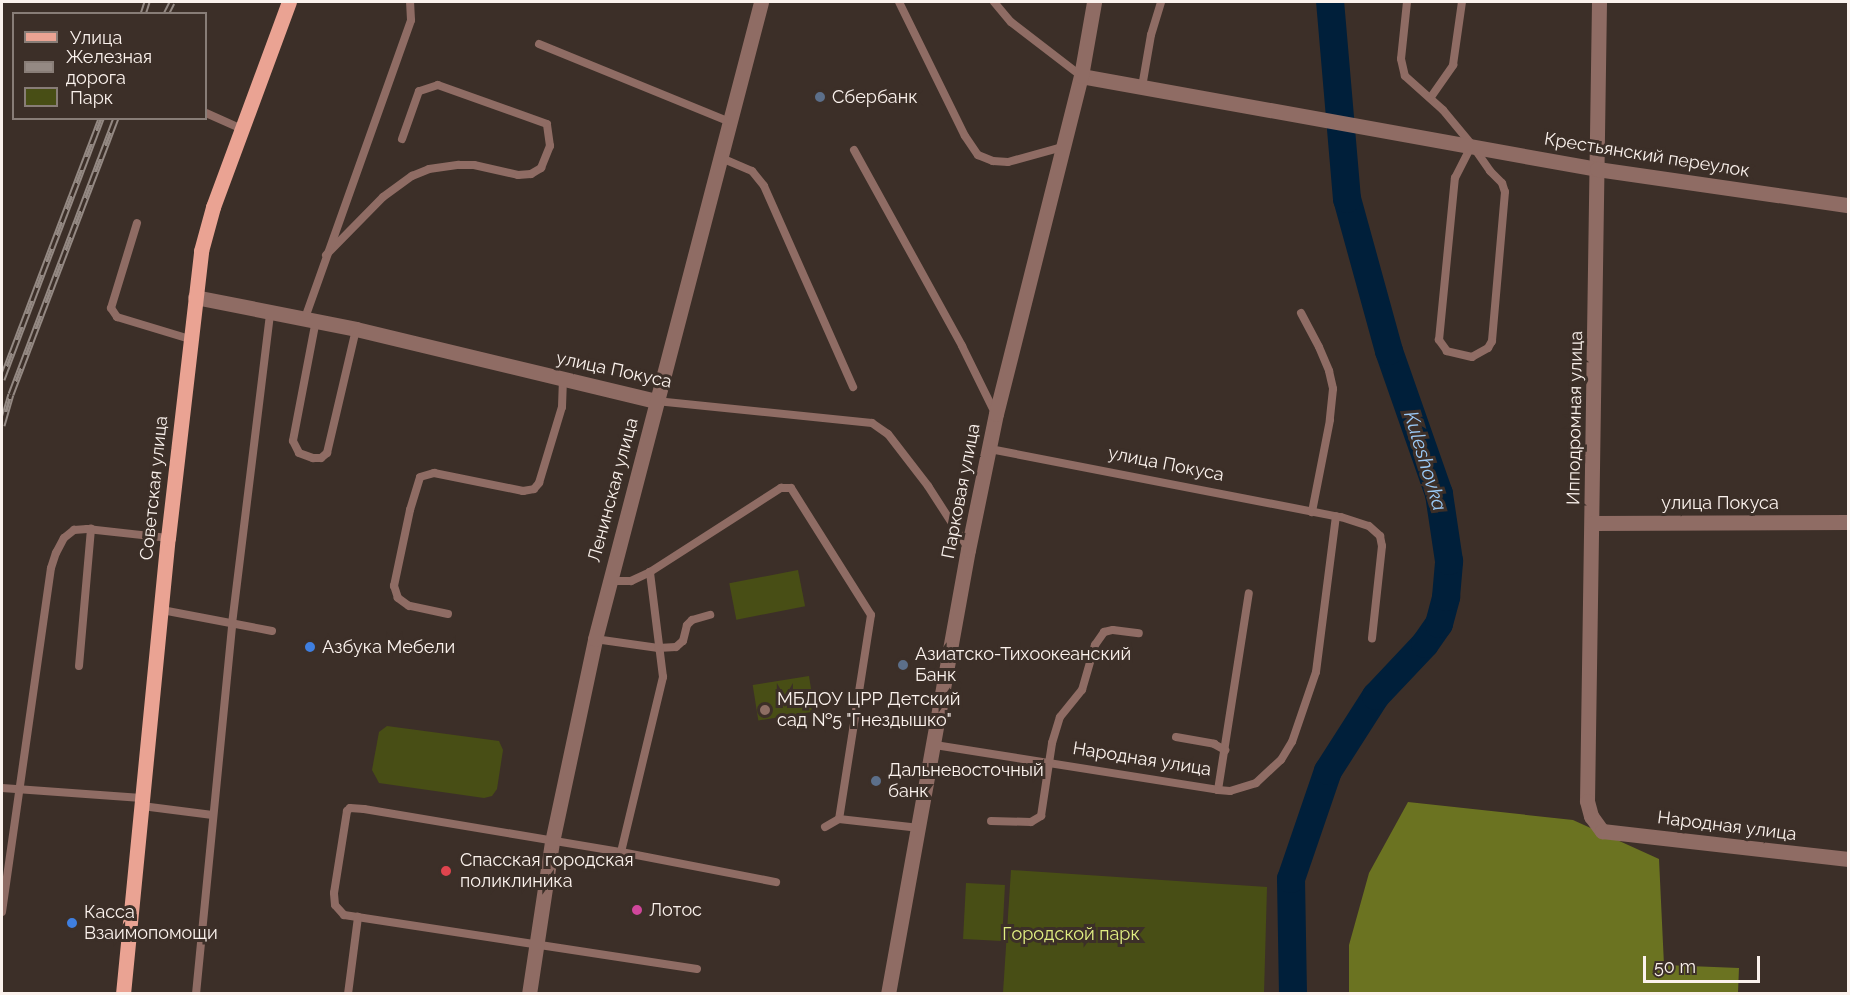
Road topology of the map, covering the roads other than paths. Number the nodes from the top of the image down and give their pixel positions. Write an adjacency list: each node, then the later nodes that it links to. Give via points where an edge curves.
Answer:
1 (289, 2): 17 (main road, Советская улица)
2 (410, 2): 26 (lane, via 411,20)
3 (761, 2): 16 (street, Ленинская улица)
4 (899, 2): 20 (lane, via 978,155 1008,162)
5 (994, 2): 12 (lane, via 1011,22)
6 (1094, 2): 12 (street, Парковая улица)
7 (1161, 2): 13 (lane)
8 (1407, 2): 14 (lane, via 1402,69)
9 (1462, 2): 14 (lane, via 1453,66)
10 (1599, 2): 23 (street, Ипподромная улица)
11 (539, 45): 16 (lane)
12 (1081, 76): 13 (street, Крестьянский переулок); 20 (street, Парковая улица)
13 (1142, 87): 19 (street, Крестьянский переулок)
14 (1431, 97): 19 (lane)
15 (207, 113): 17 (lane)
16 (728, 121): 22 (street, Ленинская улица)
17 (242, 129): 27 (main road, Советская улица, via 213,207 201,251)
18 (402, 139): 26 (lane, via 419,91 438,85 547,124 550,146 541,168 531,174 459,165 429,168 412,176 383,197)
19 (1472, 145): 19 (lane, via 1455,178 1440,340 1447,351 1472,357 1488,348 1491,341 1505,192); 23 (street, Крестьянский переулок)
20 (1064, 147): 36 (street, Парковая улица)
21 (854, 150): 36 (lane)
22 (719, 157): 34 (lane, via 752,171 764,186); 35 (street, Ленинская улица)
23 (1597, 169): 24 (street, Крестьянский переулок); 41 (street, Ипподромная улица)
24 (1848, 205)
25 (137, 224): 32 (lane, via 111,308 117,317)
26 (326, 255): 30 (lane)
27 (195, 297): 29 (street, улица Покуса); 32 (main road, Советская улица)
28 (1300, 313): 38 (lane, via 1326,363 1333,389)
29 (270, 314): 30 (street, улица Покуса); 51 (lane)
30 (311, 319): 31 (street, улица Покуса); 31 (lane, via 293,441 298,453 313,458 321,459 327,453)
31 (356, 329): 33 (street, улица Покуса)
32 (190, 339): 43 (main road, Советская улица)
33 (563, 380): 35 (street, улица Покуса); 49 (lane, via 562,407 534,489 523,491 434,473 420,477 394,586 398,598 409,606)
34 (854, 387)
35 (656, 401): 44 (lane, улица Покуса, via 872,423 888,434 928,486); 46 (street, Ленинская улица)
36 (996, 414): 37 (street, Парковая улица)
37 (990, 449): 38 (lane, улица Покуса); 44 (street, Парковая улица)
38 (1312, 512): 39 (lane, улица Покуса)
39 (1336, 516): 54 (lane, улица Покуса, via 1369,526 1380,536); 64 (lane, via 1316,672 1292,742 1281,760 1256,783 1230,791)
40 (1848, 522): 41 (street, улица Покуса)
41 (1593, 523): 71 (street, Ипподромная улица, via 1587,801 1591,816)
42 (91, 529): 43 (lane); 57 (lane); 63 (lane, via 74,530 64,538 51,568)
43 (168, 538): 48 (main road, Советская улица)
44 (968, 550): 59 (street, Парковая улица)
45 (650, 572): 46 (lane, via 631,581); 56 (lane); 67 (lane, via 782,488 790,488 871,615)
46 (610, 581): 55 (street, Ленинская улица)
47 (1250, 593): 60 (lane, Народная улица)
48 (162, 610): 51 (lane); 65 (main road, Советская улица)
49 (448, 614)
50 (710, 615): 56 (lane, via 692,620 676,647)
51 (232, 624): 52 (lane); 66 (lane)
52 (272, 631)
53 (1139, 633): 61 (lane, via 1113,630 1100,637 1082,690 1060,717)
54 (1372, 638)
55 (595, 639): 56 (lane); 72 (street, Ленинская улица)
56 (658, 648): 73 (lane, via 663,677)
57 (79, 666)
58 (1176, 736): 60 (lane)
59 (935, 746): 61 (lane, Народная улица); 70 (street, Парковая улица)
60 (1225, 750): 64 (lane, Народная улица)
61 (1048, 764): 64 (lane, Народная улица); 68 (lane, via 1041,816 1031,822)
62 (2, 788): 63 (lane)
63 (20, 789): 65 (lane); 76 (lane)
64 (1218, 790)
65 (142, 802): 66 (lane); 80 (main road, Советская улица)
66 (212, 815): 81 (lane)
67 (838, 819): 69 (lane); 70 (lane)
68 (991, 821)
69 (825, 827)
70 (920, 828): 84 (street, Парковая улица)
71 (1602, 831): 74 (street, Народная улица)
72 (552, 842): 73 (lane); 77 (lane, via 350,808 334,893 339,911); 78 (street, Ленинская улица)
73 (621, 852): 75 (lane)
74 (1848, 859)
75 (776, 882)
76 (2, 912)
77 (357, 917): 78 (lane); 82 (lane)
78 (538, 946): 79 (lane); 83 (street, Ленинская улица)
79 (697, 969)
80 (123, 993)
81 (196, 993)
82 (348, 993)
83 (529, 993)
84 (888, 993)

